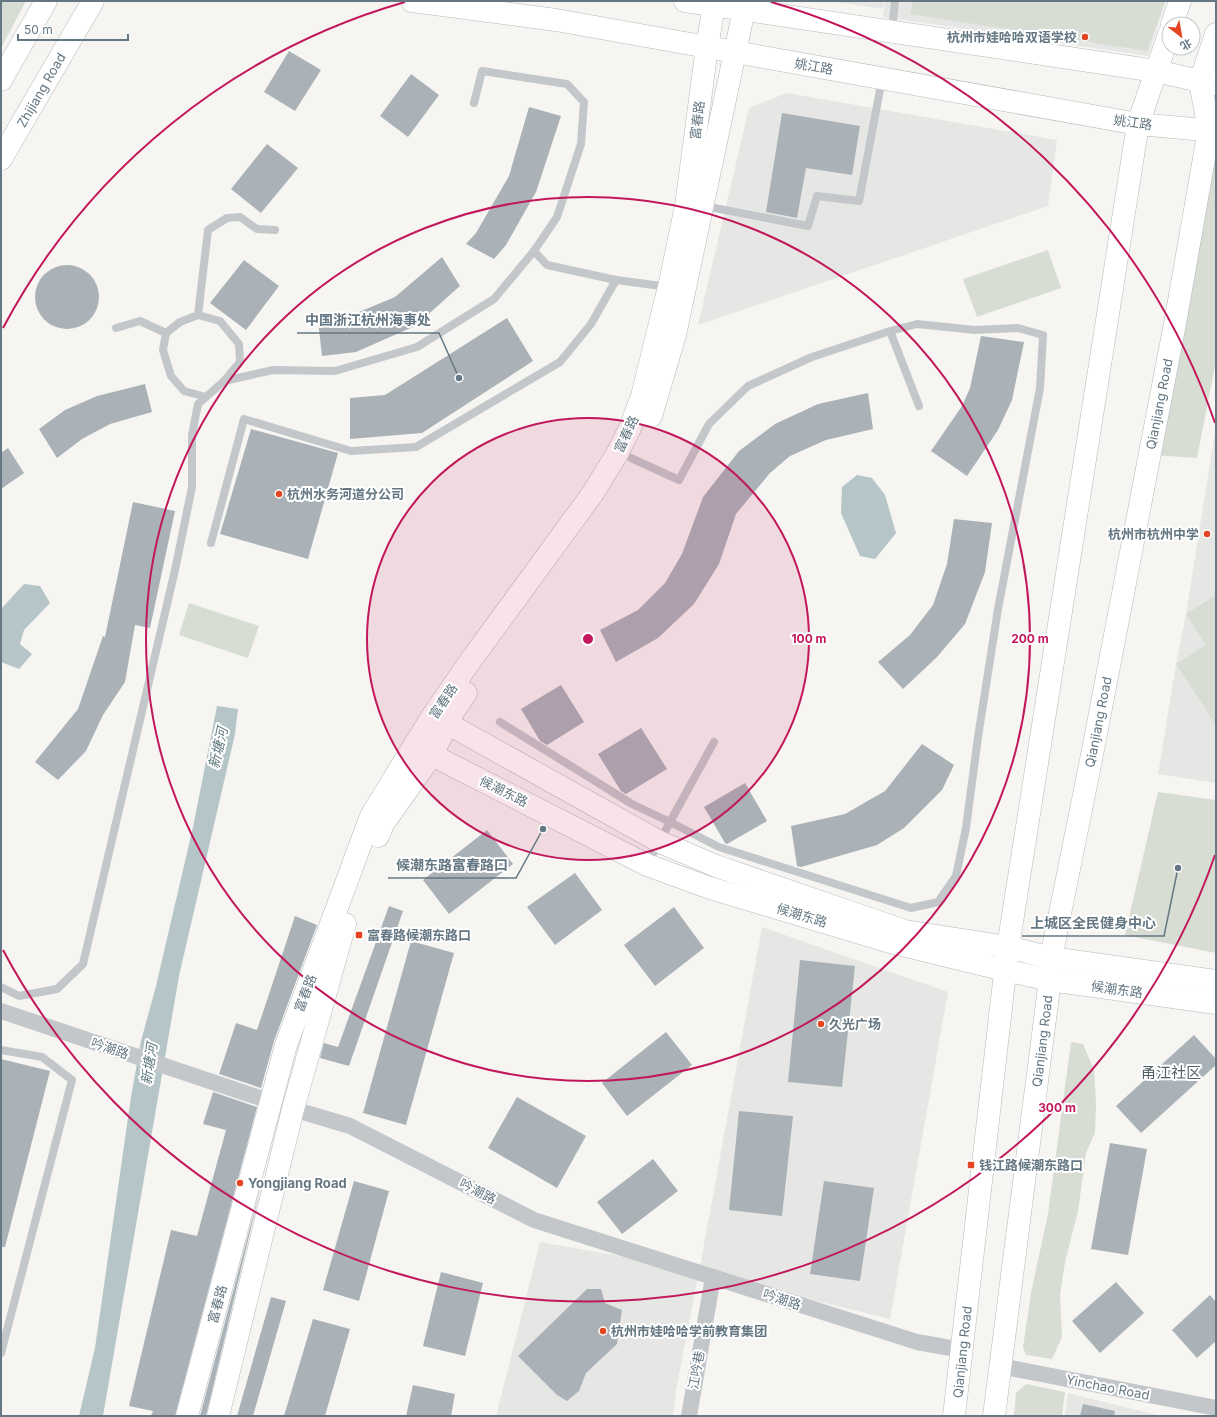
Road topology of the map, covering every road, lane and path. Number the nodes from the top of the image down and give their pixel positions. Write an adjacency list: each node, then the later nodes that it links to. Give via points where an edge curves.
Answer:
1 (46, 1): 17 (street)
2 (93, 1): 22 (street, Zhijiang Road)
3 (412, 1): 12 (street, 姚江路, via 556,20)
4 (685, 1): 7 (street)
5 (895, 1): 10 (lane)
6 (1180, 1): 9 (street)
7 (714, 5): 8 (street); 12 (street, 富春路)
8 (744, 10): 10 (street); 13 (street, 富春路)
9 (1175, 16)
10 (892, 32): 15 (street)
11 (1216, 34): 18 (street, Qianjiang Road)
12 (707, 47): 13 (street, 姚江路); 27 (street, 富春路)
13 (736, 52): 16 (street, 姚江路); 23 (street, 富春路)
14 (1161, 56): 15 (street, Qianjiang Road)
15 (1156, 71): 18 (street); 20 (street, Qianjiang Road)
16 (882, 78): 20 (street, 姚江路); 23 (lane, via 859,201 817,196 808,226)
17 (1, 80)
18 (1208, 84): 21 (street, Qianjiang Road)
19 (474, 103): 25 (lane, via 482,71 567,84 584,102 581,144 557,217)
20 (1138, 124): 21 (street, 姚江路); 44 (street, Qianjiang Road)
21 (1212, 131): 45 (street, Qianjiang Road)
22 (1, 159)
23 (702, 206): 27 (street, 富春路)
24 (276, 230): 28 (lane, via 257,229 240,218 227,218 208,230)
25 (534, 251): 26 (lane, via 547,265); 32 (lane, via 494,299 418,347 336,371 273,370)
26 (616, 280): 27 (lane); 36 (lane, via 591,324 560,362 416,447 351,451 244,419)
27 (677, 288): 35 (street, 富春路, via 675,335 651,416); 37 (street, 富春路, via 642,396 618,452 592,493 476,653)
28 (198, 315): 31 (lane, via 180,322); 32 (lane, via 220,321 239,344 240,362)
29 (116, 328): 31 (lane, via 140,321)
30 (890, 331): 34 (lane); 35 (lane, via 812,357 748,386 709,424 679,480); 41 (lane, via 917,324 975,330 1018,328 1043,335 1040,388 998,609 966,828 956,876 938,902 911,908 719,847)
31 (166, 333): 33 (lane, via 163,350 171,376 184,392)
32 (224, 381): 33 (lane)
33 (206, 397): 49 (lane, via 198,404 192,435 192,487 176,570 83,964 56,989 19,996)
34 (919, 406)
35 (631, 458): 37 (street, 富春路, via 584,530 453,712)
36 (211, 543)
37 (440, 719): 40 (street, 富春路); 42 (street, 候潮东路)
38 (500, 722): 41 (lane, via 632,804)
39 (714, 742): 41 (lane)
40 (424, 749): 43 (street, 候潮东路); 53 (street, 富春路, via 371,816 286,1045); 54 (street, 富春路, via 383,824 344,927)
41 (670, 822): 42 (lane)
42 (660, 842): 43 (lane); 44 (street, 候潮东路, via 716,866 906,930)
43 (647, 865): 46 (street, 候潮东路, via 710,888 890,942)
44 (1008, 947): 45 (street, 候潮东路); 46 (street, Qianjiang Road)
45 (1051, 958): 47 (street, Qianjiang Road); 48 (street, 候潮东路)
46 (1005, 970): 47 (street, 候潮东路); 56 (street, Qianjiang Road)
47 (1050, 980): 50 (street, 候潮东路); 58 (street, Qianjiang Road)
48 (1216, 981)
49 (1, 987)
50 (1216, 1003)
51 (1, 1011): 53 (street, 吟潮路)
52 (1, 1050): 57 (lane, via 42,1057 72,1080)
53 (271, 1102): 54 (street, 吟潮路); 60 (street, 富春路)
54 (293, 1109): 55 (street, 吟潮路, via 350,1126 534,1220); 61 (street, 富春路)
55 (713, 1277): 56 (street, 吟潮路, via 917,1342); 62 (street, 江吟巷)
56 (962, 1350): 63 (street, Qianjiang Road)
57 (1, 1353)
58 (1000, 1366): 59 (street, Yinchao Road); 64 (street, Qianjiang Road)
59 (1216, 1408)
60 (187, 1416)
61 (218, 1416)
62 (689, 1416)
63 (954, 1416)
64 (994, 1416)

